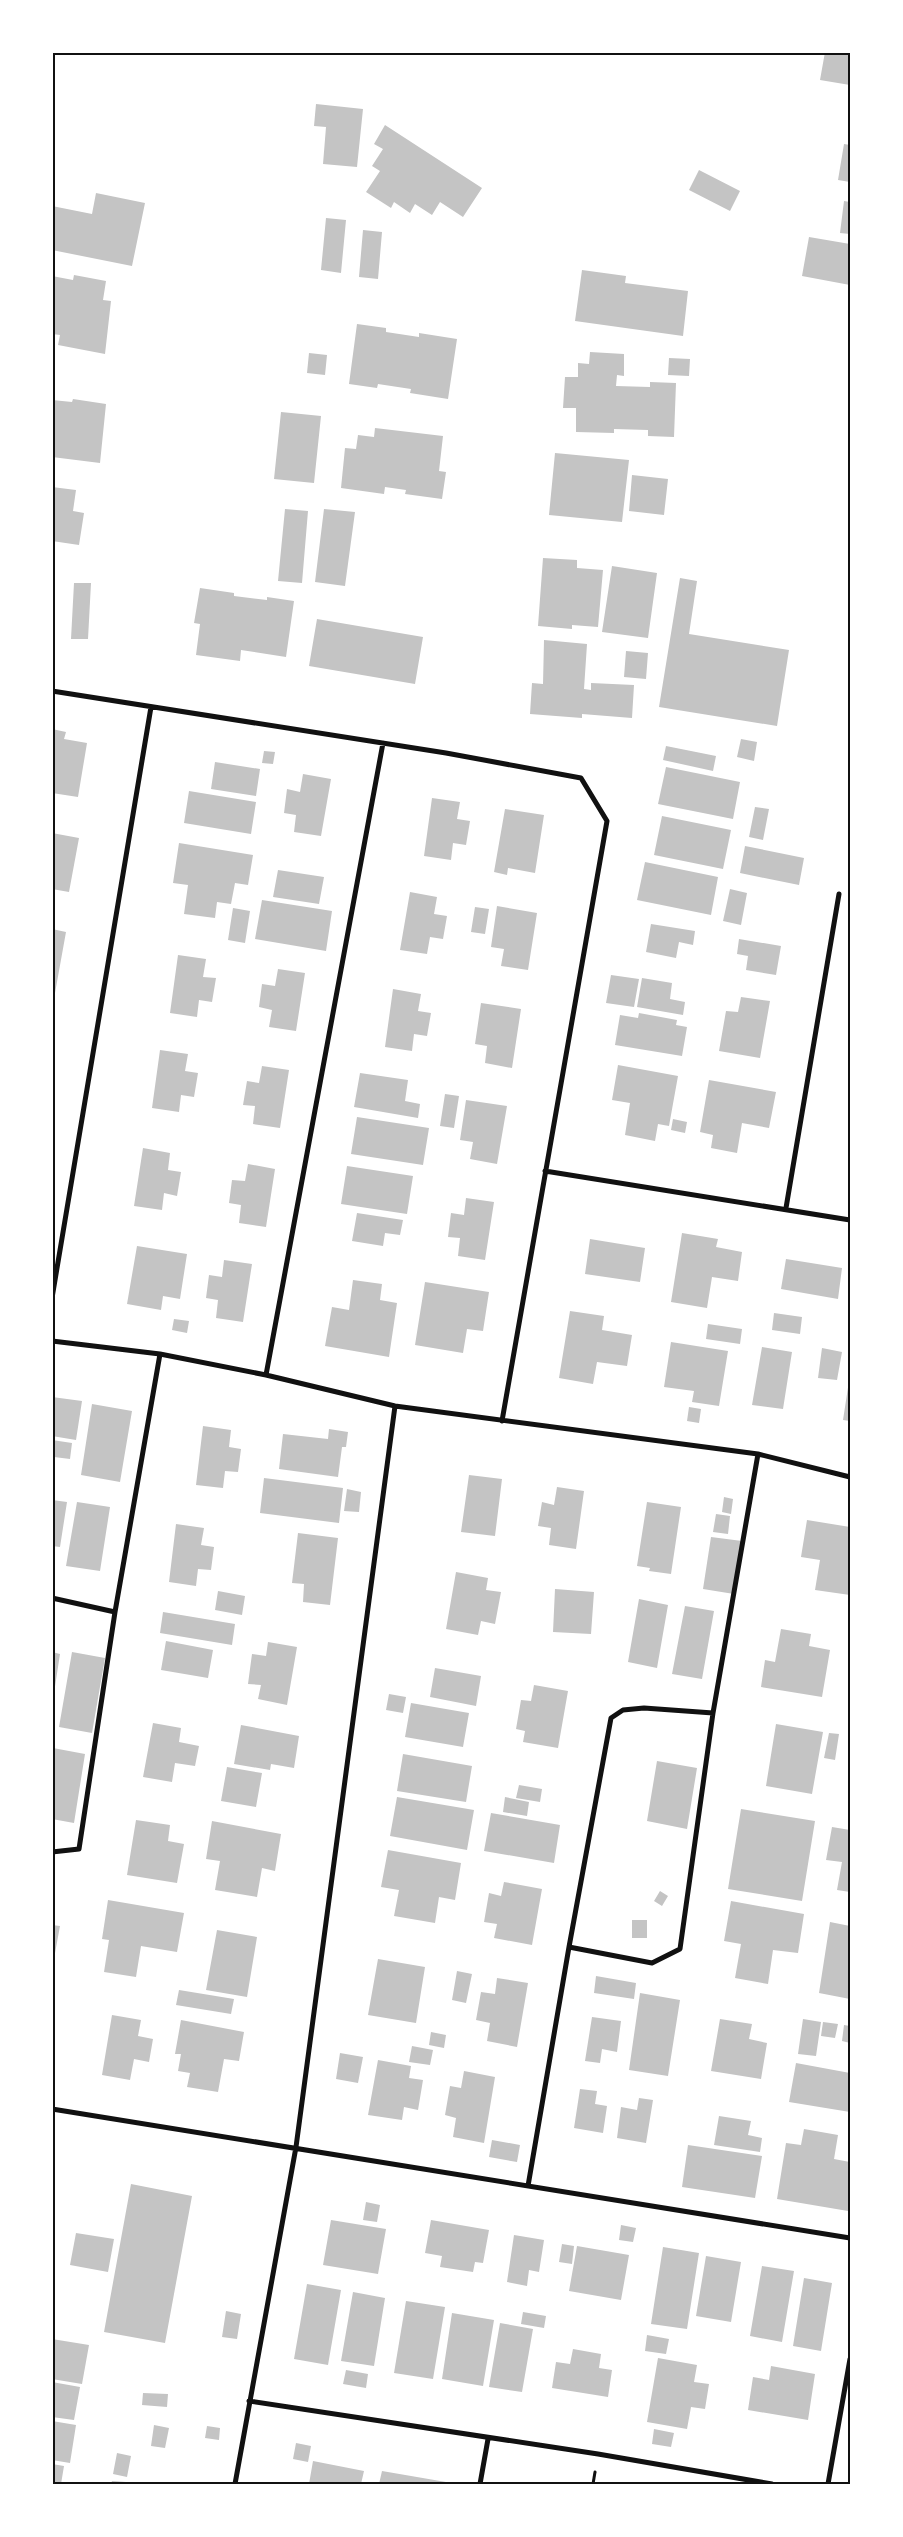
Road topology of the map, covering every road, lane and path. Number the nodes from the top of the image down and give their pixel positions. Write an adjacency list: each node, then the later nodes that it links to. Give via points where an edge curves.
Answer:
1 (52, 691): 2 (street)
2 (151, 707): 3 (street); 8 (street)
3 (382, 743): 5 (street, via 581,778 607,821); 11 (street)
4 (839, 894): 6 (street)
5 (545, 1170): 6 (street); 13 (street)
6 (786, 1208): 7 (street)
7 (850, 1220)
8 (52, 1298)
9 (52, 1341): 10 (street)
10 (160, 1354): 11 (street); 17 (street)
11 (266, 1375): 12 (street)
12 (395, 1406): 13 (street); 22 (street)
13 (502, 1421): 14 (street)
14 (758, 1454): 15 (street); 18 (street)
15 (850, 1477)
16 (52, 1598): 17 (street)
17 (116, 1612): 19 (street, via 79,1849)
18 (713, 1713): 20 (street, via 644,1708 622,1710 611,1718); 20 (street, via 680,1949 652,1963)
19 (52, 1852)
20 (569, 1947): 23 (street)
21 (52, 2109): 22 (street)
22 (296, 2147): 23 (street); 26 (street)
23 (528, 2186): 24 (street)
24 (850, 2238)
25 (850, 2359): 31 (street)
26 (249, 2401): 27 (street); 28 (street)
27 (488, 2439): 29 (street); 30 (street)
28 (235, 2484)
29 (480, 2484)
30 (772, 2484)
31 (828, 2484)

